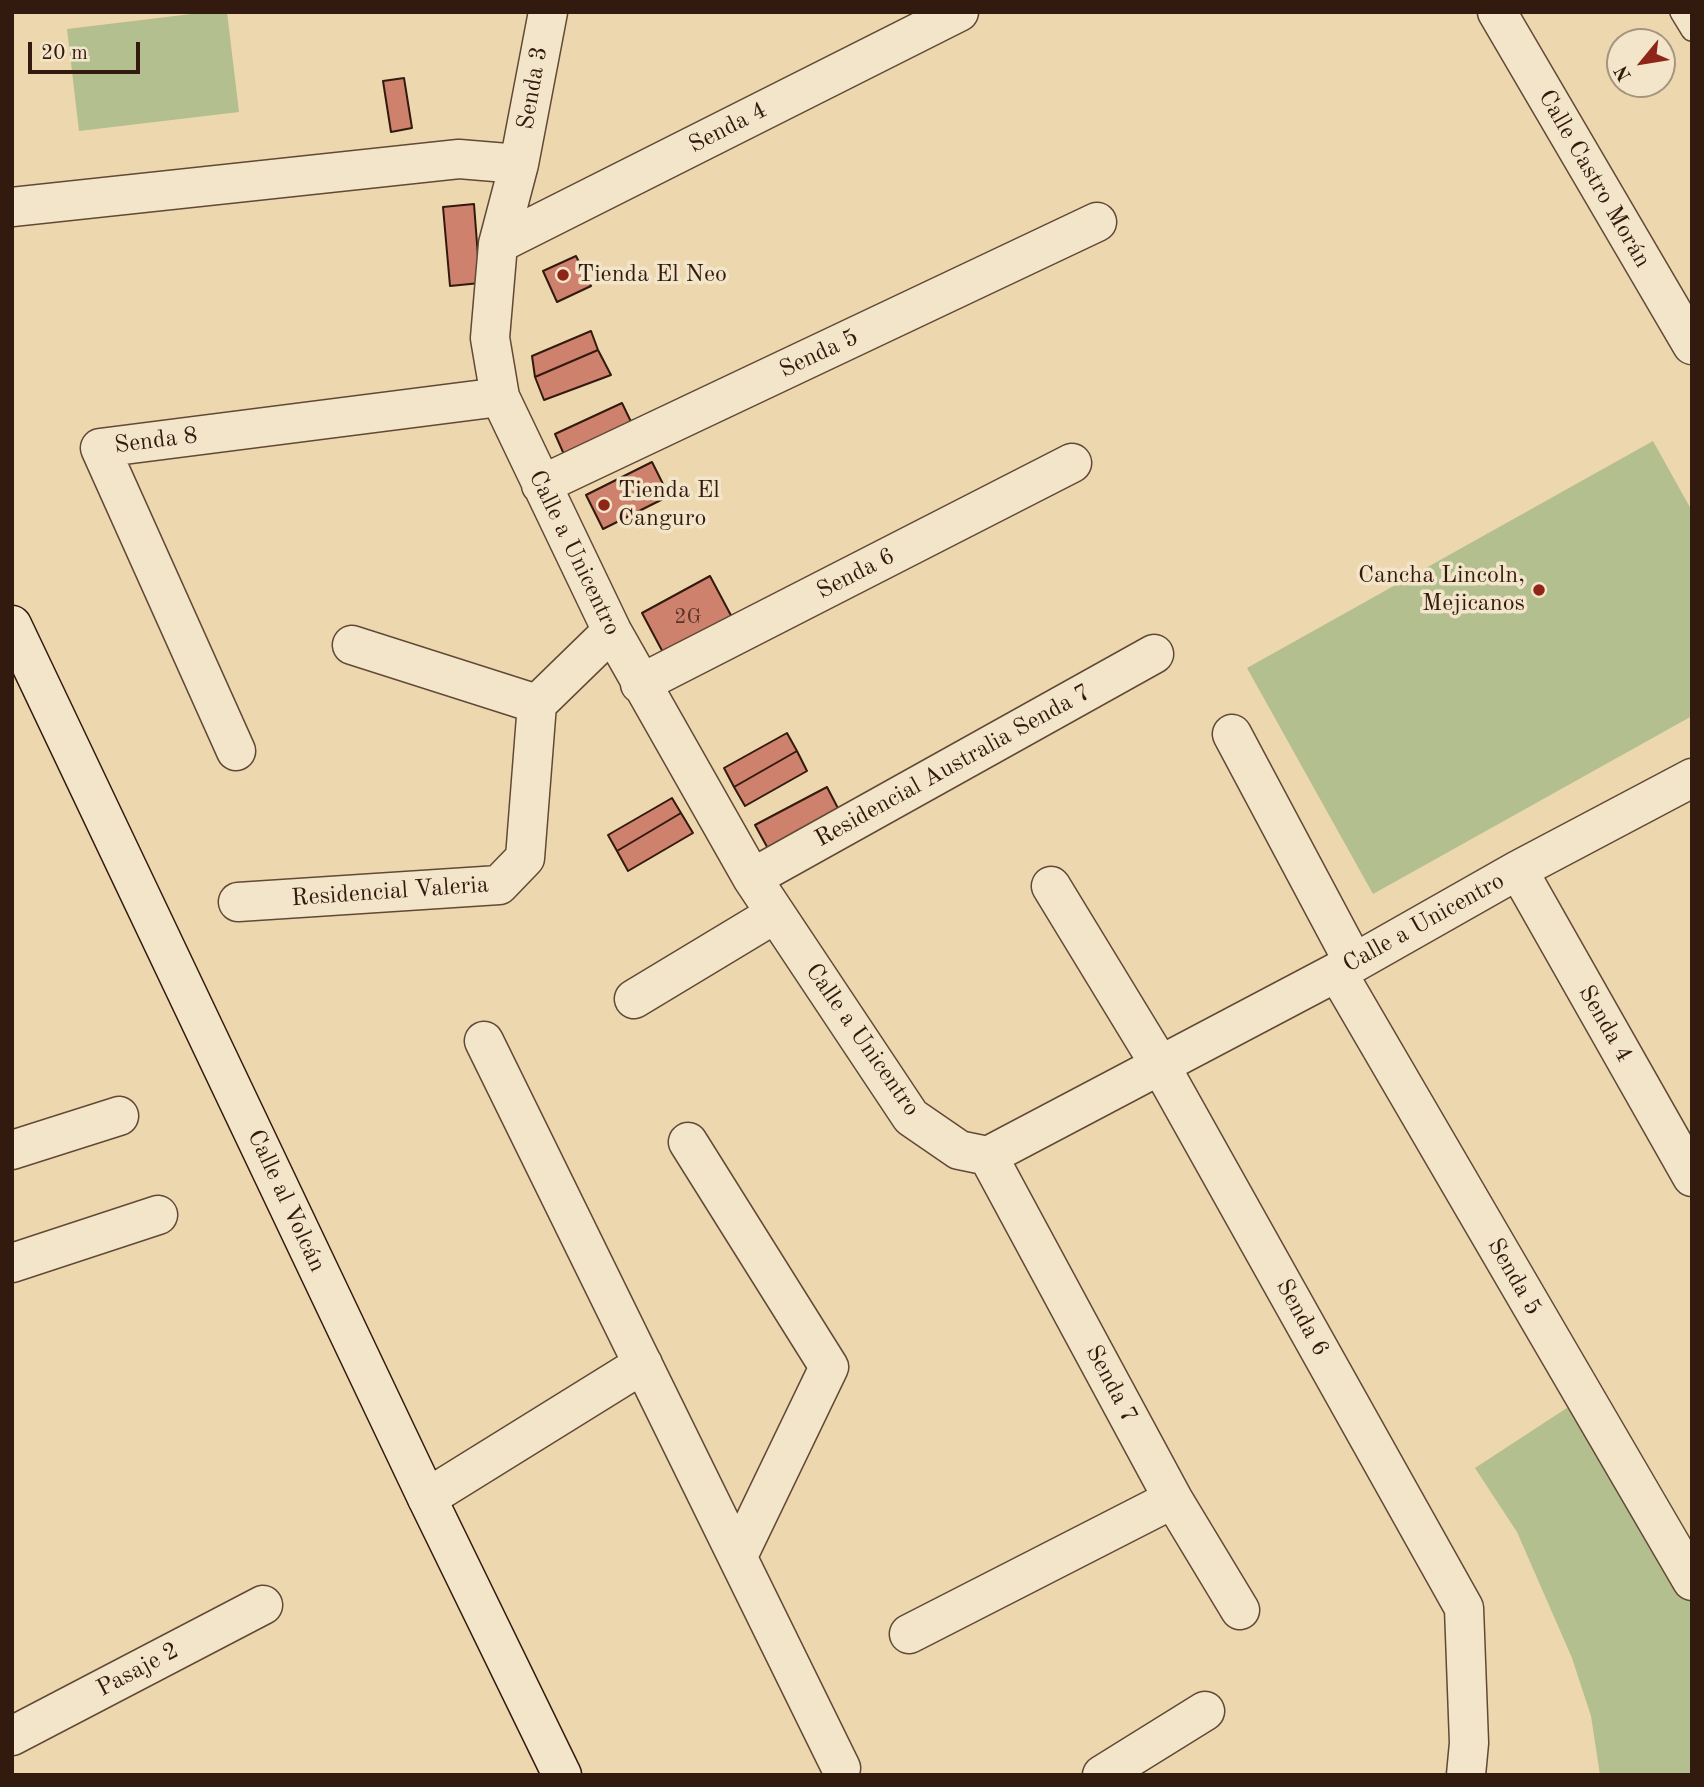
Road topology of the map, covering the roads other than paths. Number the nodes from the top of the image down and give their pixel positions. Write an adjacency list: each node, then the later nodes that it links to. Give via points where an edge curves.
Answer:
1 (548, 12): 6 (street, Senda 3)
2 (958, 12): 9 (street, Senda 4)
3 (1497, 12): 10 (street, Calle Castro Morán)
4 (1681, 12): 5 (lane)
5 (1692, 30)
6 (519, 164): 7 (street, via 459,159); 9 (street, Calle a Unicentro)
7 (12, 207)
8 (1097, 222): 13 (street, Senda 5)
9 (498, 244): 11 (street, Calle a Unicentro, via 490,338)
10 (1692, 345)
11 (500, 397): 13 (street, Calle a Unicentro); 21 (street, Senda 8, via 100,448)
12 (1072, 463): 18 (street, Senda 6)
13 (541, 485): 15 (street, Calle a Unicentro)
14 (12, 625): 40 (street, Calle al Volcán)
15 (612, 631): 18 (street, Calle a Unicentro); 19 (street)
16 (352, 645): 19 (street)
17 (1154, 654): 24 (street, Residencial Australia Senda 7)
18 (640, 684): 24 (street, Calle a Unicentro)
19 (537, 704): 26 (street, Residencial Valeria, via 525,858 499,885)
20 (1232, 734): 28 (street, Senda 5)
21 (236, 751)
22 (1692, 778): 23 (street, Calle a Unicentro)
23 (1518, 870): 28 (street, Calle a Unicentro); 36 (street, Senda 4)
24 (752, 878): 27 (street, Calle a Unicentro)
25 (1051, 886): 31 (street, Senda 6)
26 (238, 902)
27 (775, 914): 29 (street); 35 (street, Calle a Unicentro, via 911,1117 959,1150)
28 (1346, 967): 31 (street, Calle a Unicentro); 43 (street, Senda 5)
29 (634, 999)
30 (484, 1041): 39 (street)
31 (1160, 1065): 35 (street, Calle a Unicentro); 52 (street, Senda 6, via 1464,1608)
32 (119, 1116): 34 (street)
33 (688, 1142): 42 (street, via 829,1367)
34 (12, 1150)
35 (988, 1156): 41 (street, Senda 7)
36 (1692, 1177)
37 (158, 1215): 38 (street)
38 (12, 1263)
39 (643, 1364): 40 (street); 42 (street)
40 (427, 1498): 50 (street, Calle al Volcán)
41 (1174, 1499): 45 (street, Senda 7); 46 (street)
42 (738, 1556): 49 (street)
43 (1692, 1581)
44 (263, 1605): 48 (street, Pasaje 2)
45 (1240, 1610)
46 (909, 1634)
47 (1205, 1711): 51 (street)
48 (12, 1736)
49 (842, 1768)
50 (562, 1775)
51 (1102, 1775)
52 (1466, 1775)

